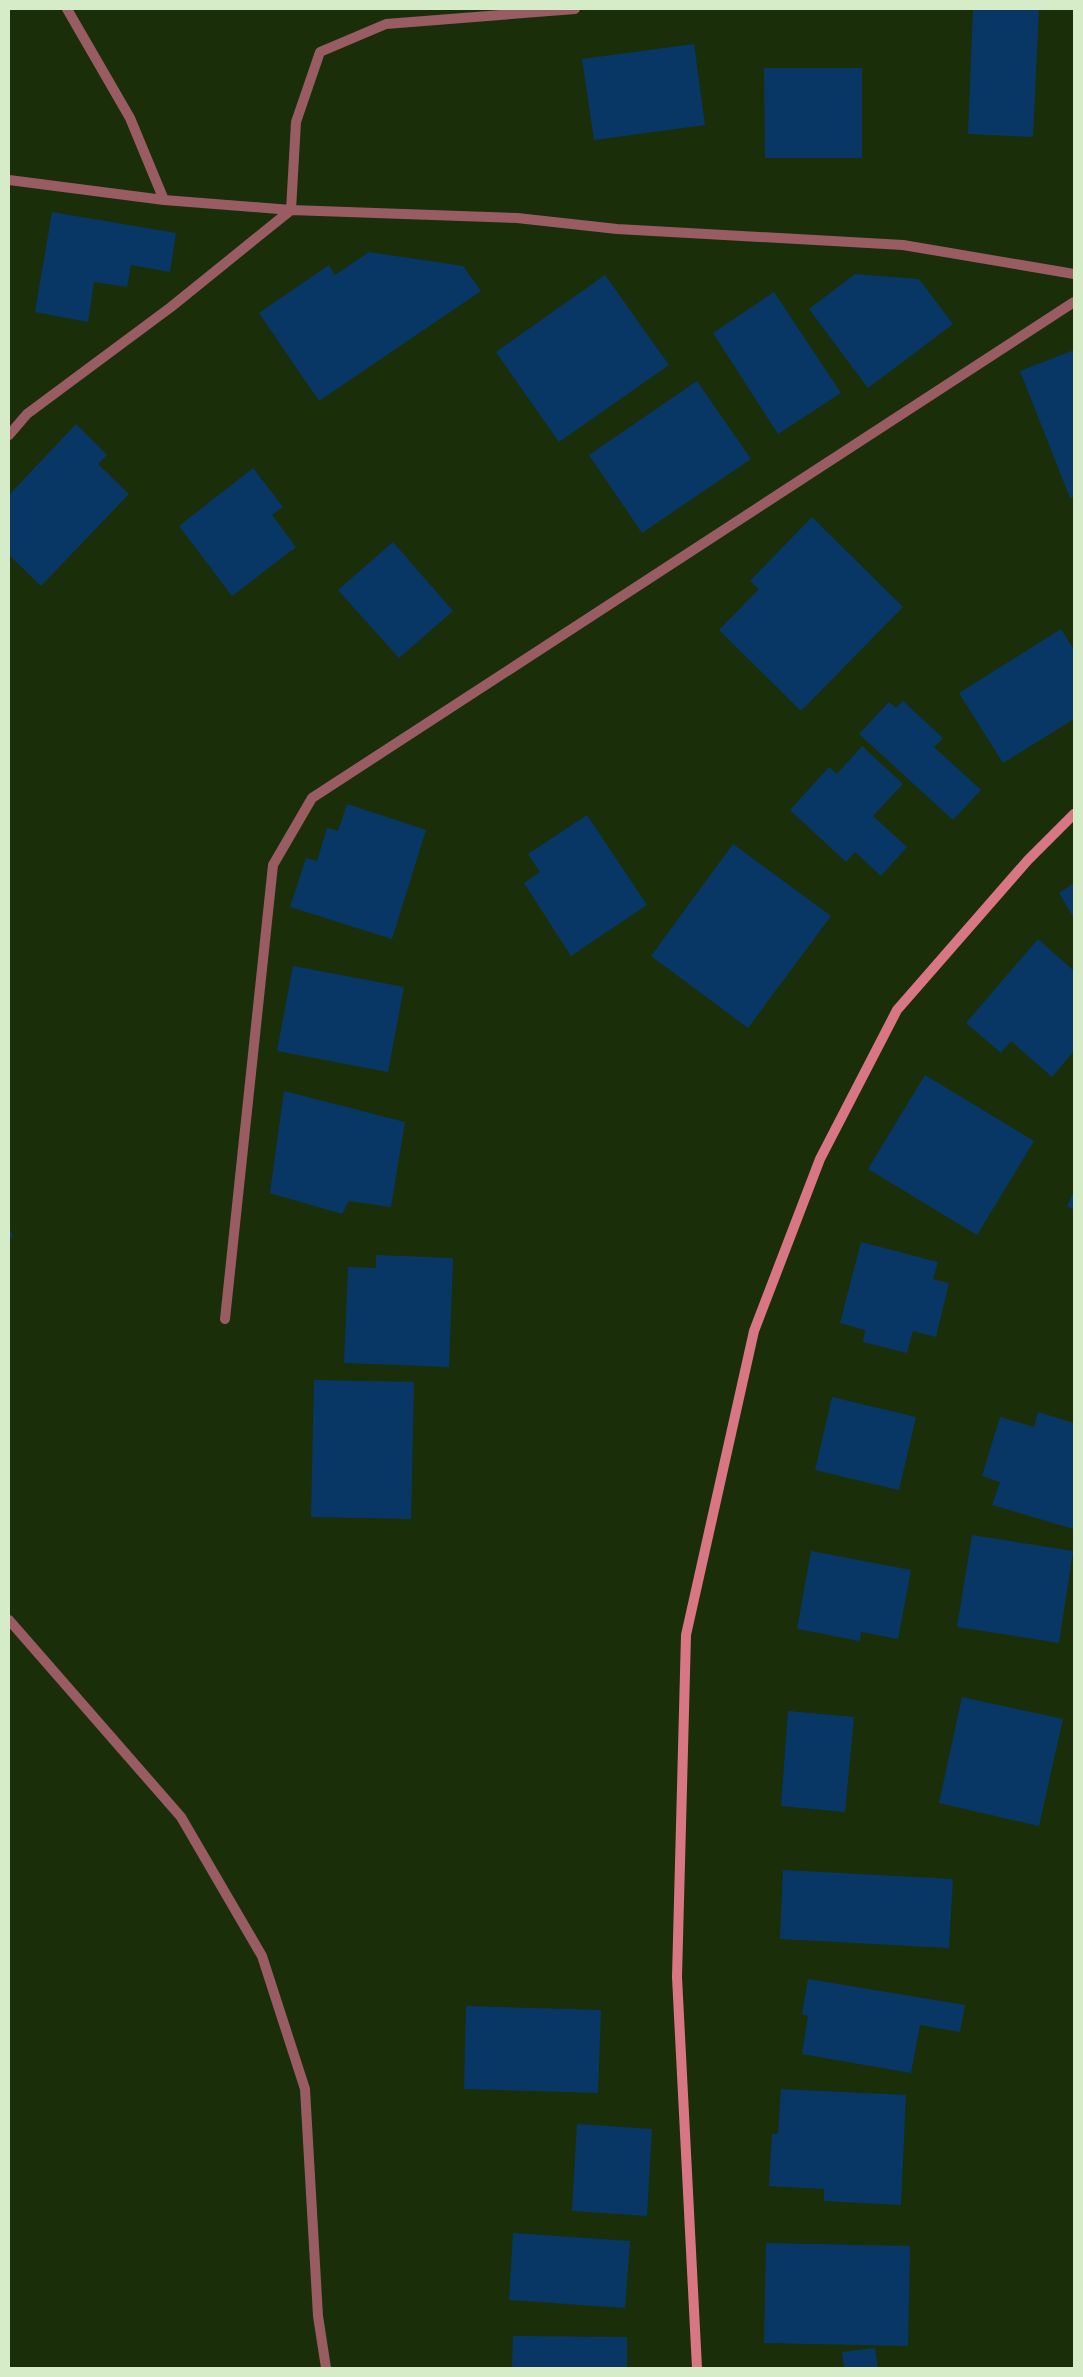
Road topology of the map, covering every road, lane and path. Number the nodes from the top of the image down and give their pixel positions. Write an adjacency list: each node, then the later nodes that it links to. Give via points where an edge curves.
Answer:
1 (67, 9): 4 (street, via 130,118)
2 (575, 9): 5 (street, via 386,24 320,52 296,122)
3 (9, 180): 4 (street)
4 (164, 200): 5 (street)
5 (291, 210): 6 (street, via 517,218 617,229 903,245); 8 (street, via 172,307 27,414)
6 (1074, 274)
7 (1074, 302): 10 (street, via 312,798 273,865)
8 (9, 435)
9 (1074, 814): 13 (main road, via 1028,860 897,1010 820,1159 754,1331 686,1635 677,1977)
10 (225, 1319)
11 (9, 1620): 12 (street, via 180,1817 262,1956 305,2089 318,2316)
12 (326, 2368)
13 (697, 2368)

